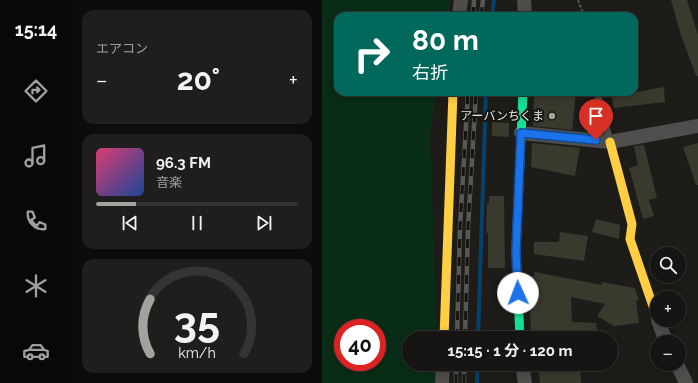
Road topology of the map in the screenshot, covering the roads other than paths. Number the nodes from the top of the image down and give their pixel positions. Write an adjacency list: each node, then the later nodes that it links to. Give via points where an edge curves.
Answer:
1 (461, 0): 3 (street)
2 (524, 0): 4 (street)
3 (460, 12)
4 (525, 12)
5 (453, 96): 12 (street)
6 (523, 96): 9 (street)
7 (599, 96): 10 (lane)
8 (698, 126): 10 (street)
9 (521, 133): 10 (street); 13 (street, via 516,252)
10 (610, 142): 11 (street, via 632,224 630,239)
11 (650, 298)
12 (444, 331)
13 (520, 331)
14 (443, 371): 17 (street)
15 (523, 371): 18 (street)
16 (680, 371): 19 (street)
17 (442, 383)
18 (525, 383)
19 (686, 383)

